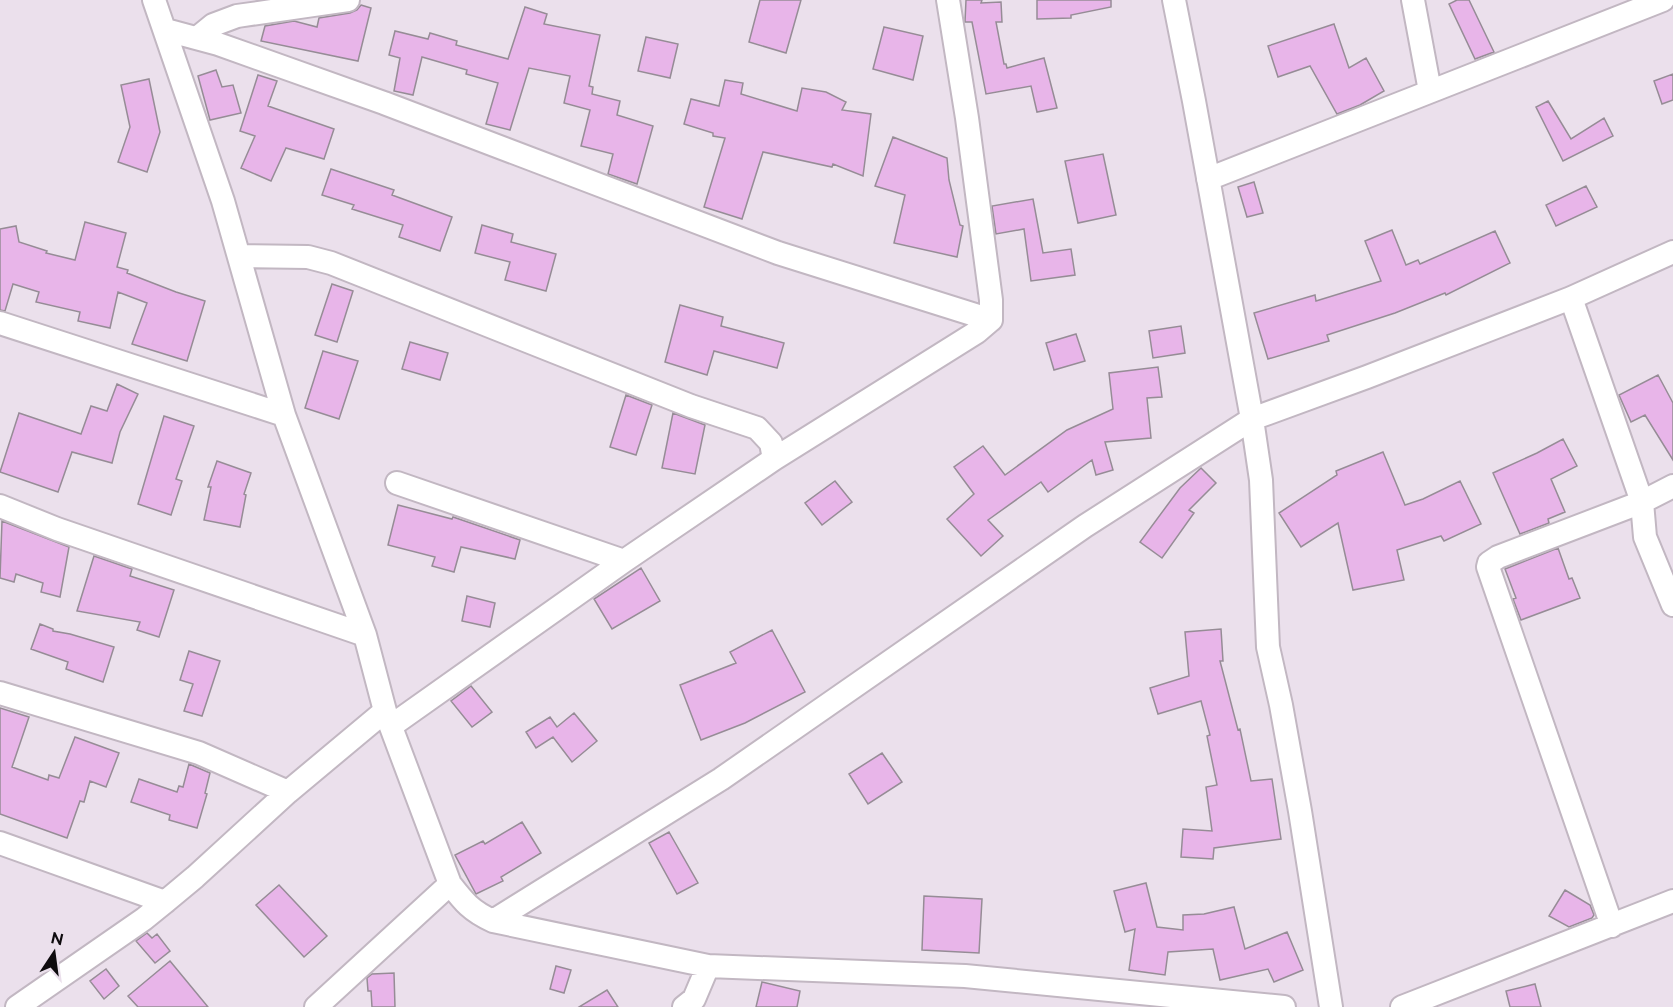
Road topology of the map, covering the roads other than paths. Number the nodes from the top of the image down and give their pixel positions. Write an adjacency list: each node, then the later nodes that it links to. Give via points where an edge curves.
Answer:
1 (154, 0): 7 (street)
2 (348, 0): 8 (street, via 237,16 213,25)
3 (948, 0): 14 (street, via 992,300)
4 (1174, 0): 10 (street)
5 (1413, 0): 9 (street)
6 (1663, 0): 9 (street)
7 (166, 30): 8 (street); 12 (street)
8 (197, 38): 14 (street, via 384,103 778,253)
9 (1430, 91): 10 (street)
10 (1208, 179): 17 (street)
11 (1673, 252): 13 (street)
12 (239, 256): 16 (street); 18 (street, via 308,258 331,263 691,406 757,428 771,443)
13 (1570, 298): 17 (street); 21 (street)
14 (991, 320): 18 (street, via 977,333)
15 (0, 323): 16 (street)
16 (284, 415): 25 (street)
17 (1252, 418): 33 (street, via 1085,526 721,779); 40 (street, via 1261,480 1268,647 1300,811)
18 (774, 459): 23 (street)
19 (397, 483): 23 (street)
20 (1673, 486): 21 (street)
21 (1642, 502): 24 (street, via 1645,537); 34 (street, via 1498,557 1488,567)
22 (0, 506): 25 (street)
23 (624, 561): 27 (street)
24 (1673, 605)
25 (364, 635): 27 (street)
26 (0, 693): 28 (street, via 199,753)
27 (388, 719): 28 (street); 30 (street)
28 (288, 792): 32 (street)
29 (0, 843): 32 (street)
30 (450, 884): 33 (street, via 467,906); 37 (street)
31 (1673, 901): 34 (street)
32 (165, 902): 36 (street)
33 (493, 921): 35 (street)
34 (1612, 926): 41 (street)
35 (708, 966): 38 (street, via 694,999); 39 (street, via 965,976)
36 (16, 1007)
37 (316, 1007)
38 (684, 1007)
39 (1284, 1007)
40 (1331, 1007)
41 (1402, 1007)

